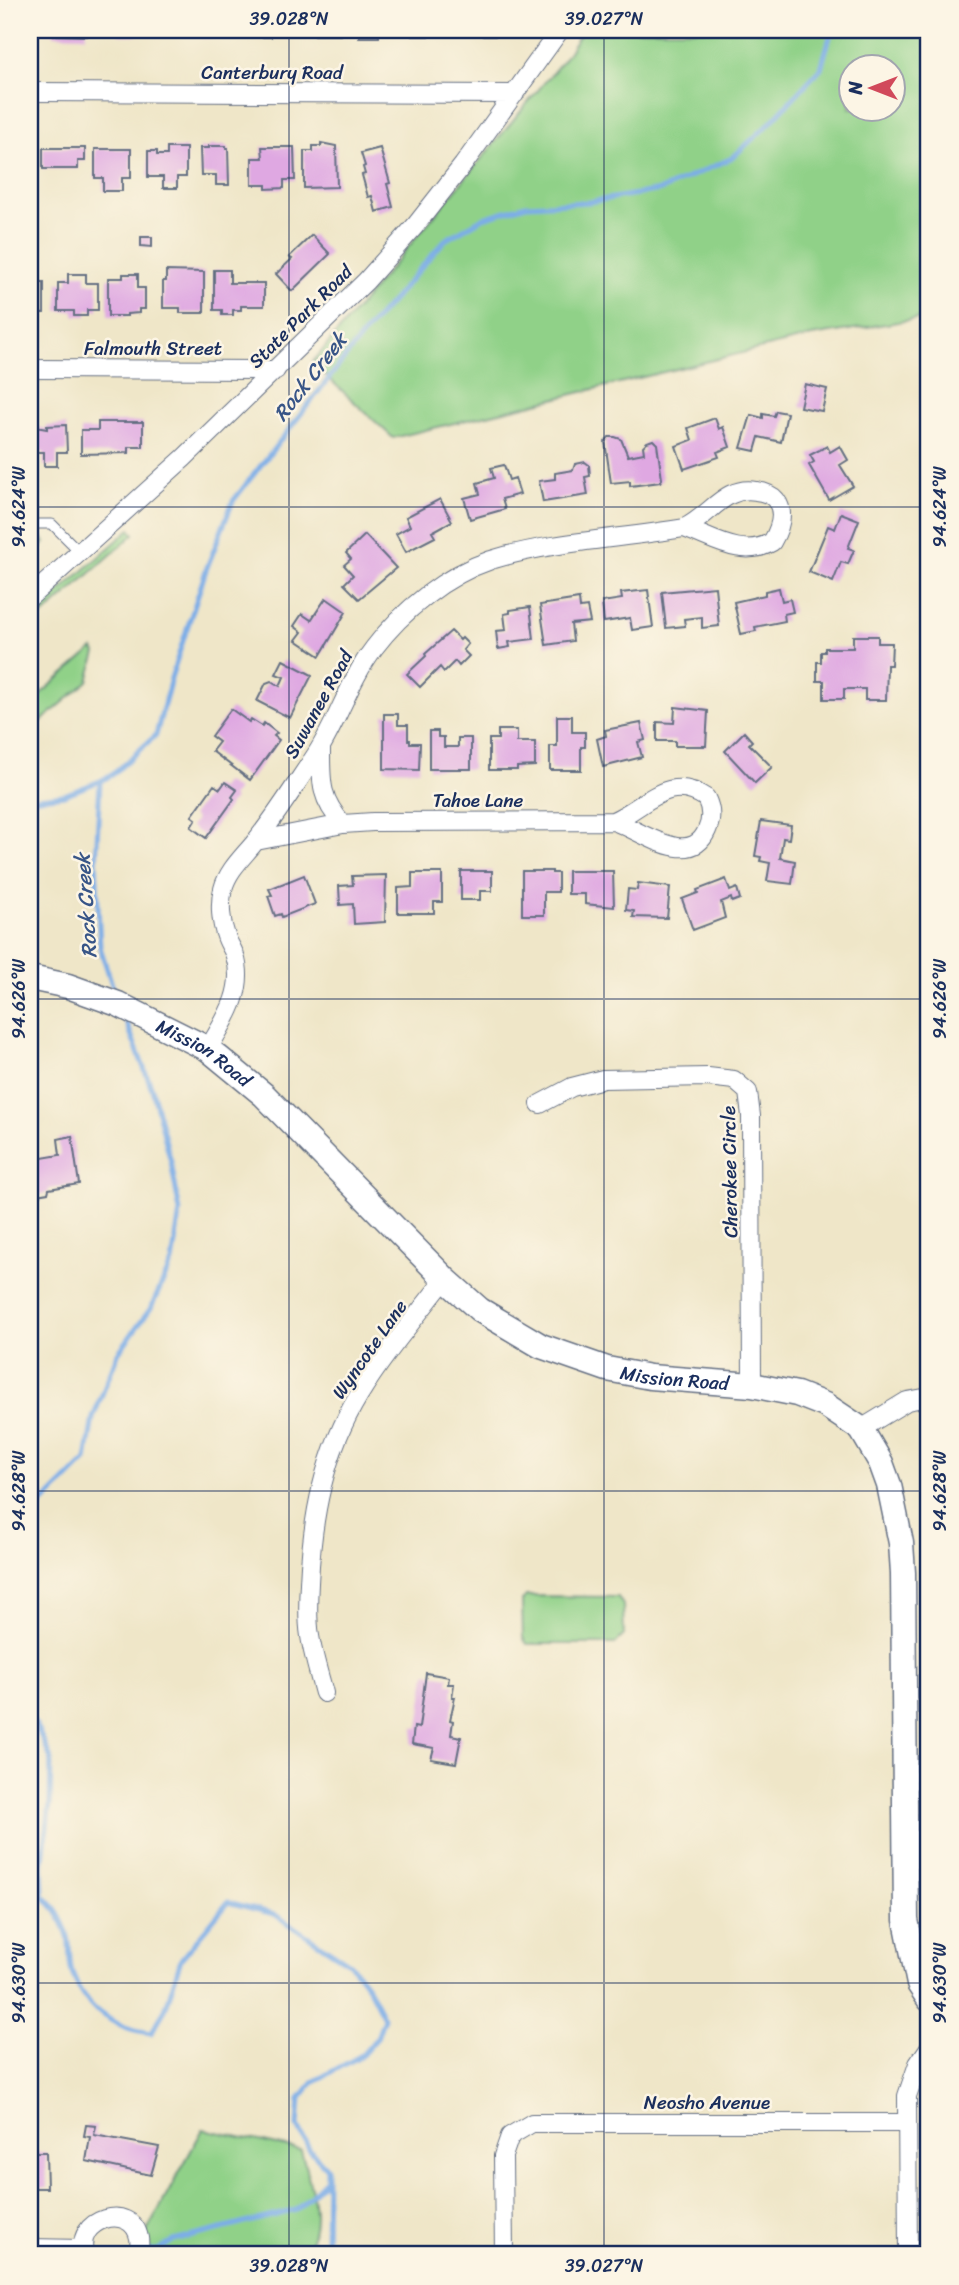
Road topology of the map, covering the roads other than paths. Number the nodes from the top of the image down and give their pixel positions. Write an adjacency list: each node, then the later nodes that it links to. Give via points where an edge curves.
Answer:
1 (560, 30): 3 (street, State Park Road)
2 (30, 92): 3 (street, Canterbury Road)
3 (515, 94): 5 (street, State Park Road, via 415,226)
4 (30, 369): 5 (street, Falmouth Street)
5 (276, 370): 8 (street, State Park Road)
6 (30, 524): 8 (lane, via 52,524)
7 (684, 528): 7 (street, Suwanee Road, via 739,490 767,493 781,512 772,542 752,550); 10 (street, Suwanee Road, via 526,551 490,561 448,582 417,603 373,649)
8 (80, 552): 9 (street, State Park Road)
9 (30, 597)
10 (321, 749): 12 (street, via 323,796); 13 (street, Suwanee Road)
11 (613, 821): 11 (street, Tahoe Lane, via 662,791 683,787 706,798 711,814 700,841 683,847 654,841); 12 (street, Tahoe Lane)
12 (343, 824): 13 (street, Tahoe Lane)
13 (256, 841): 15 (street, Suwanee Road, via 235,863 223,889 225,935 235,956 238,979 233,1007)
14 (40, 981): 15 (main road, Mission Road, via 118,1004)
15 (202, 1046): 17 (main road, Mission Road, via 264,1095)
16 (540, 1104): 18 (street, Cherokee Circle, via 572,1087 603,1079 708,1077 734,1080 748,1092)
17 (445, 1279): 18 (main road, Mission Road, via 501,1324 566,1356 650,1377); 21 (street, Wyncote Lane, via 374,1371 328,1461 310,1542 308,1615)
18 (752, 1385): 20 (main road, Mission Road, via 825,1405)
19 (929, 1397): 20 (street, via 907,1401)
20 (861, 1429): 22 (main road, Mission Road, via 890,1485 901,1543 906,1920 919,1984)
21 (324, 1693)
22 (929, 1999)
23 (929, 2048): 24 (street, via 906,2095)
24 (906, 2123): 28 (street, Neosho Avenue, via 532,2123 510,2136 503,2155); 29 (street)
25 (30, 2248): 26 (street)
26 (84, 2252): 27 (street, via 89,2227 98,2221 125,2218 139,2236)
27 (139, 2255)
28 (504, 2255)
29 (908, 2255)

